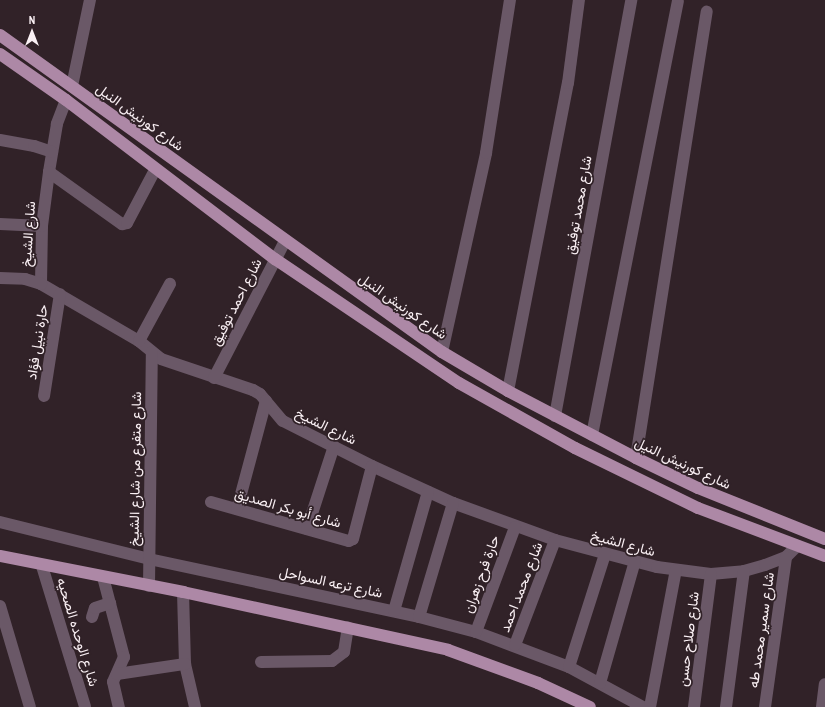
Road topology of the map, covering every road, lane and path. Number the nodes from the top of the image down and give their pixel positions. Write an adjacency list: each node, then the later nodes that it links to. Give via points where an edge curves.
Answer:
1 (90, 0): 9 (street)
2 (510, 0): 25 (street, via 486,153)
3 (579, 0): 27 (street, via 568,83)
4 (631, 0): 30 (street, شارع محمد توفيق)
5 (678, 1): 31 (street)
6 (707, 12): 33 (street)
7 (0, 35): 9 (main road, شارع كورنيش النيل)
8 (0, 54): 10 (main road)
9 (72, 86): 17 (main road, شارع كورنيش النيل)
10 (66, 100): 12 (street, شارع الشيخ, via 57,124); 13 (main road)
11 (0, 140): 12 (street, via 28,144)
12 (52, 152): 14 (street, شارع الشيخ)
13 (155, 170): 14 (street, via 127,223 122,224); 18 (main road)
14 (48, 172): 16 (street, شارع الشيخ)
15 (0, 224): 16 (street)
16 (42, 226): 20 (street, شارع الشيخ)
17 (285, 241): 18 (street, شارع احمد توفيق); 25 (main road, شارع كورنيش النيل)
18 (275, 259): 26 (street, شارع احمد توفيق); 43 (main road, via 430,364 522,420 598,461 698,508)
19 (0, 278): 20 (street)
20 (41, 284): 22 (street, شارع الشيخ)
21 (170, 284): 23 (street)
22 (60, 294): 23 (street, شارع الشيخ); 28 (street, حارة نبيل فؤاد)
23 (140, 341): 24 (street, شارع الشيخ)
24 (152, 352): 26 (street, شارع الشيخ, via 171,364); 51 (street, شارع متفرع من شارع الشيخ)
25 (442, 352): 27 (main road, شارع كورنيش النيل)
26 (214, 378): 29 (street, شارع الشيخ, via 253,390)
27 (508, 391): 30 (main road, شارع كورنيش النيل)
28 (44, 396)
29 (266, 401): 32 (street, شارع الشيخ, via 283,421); 38 (street)
30 (555, 416): 31 (main road, شارع كورنيش النيل)
31 (592, 435): 33 (main road, شارع كورنيش النيل)
32 (334, 446): 34 (street, شارع الشيخ); 42 (street)
33 (636, 458): 39 (main road, شارع كورنيش النيل)
34 (372, 466): 35 (street, شارع الشيخ); 42 (street, شارع أبو بكر الصديق, via 351,541)
35 (428, 492): 37 (street, شارع الشيخ); 62 (street)
36 (211, 502): 38 (street, شارع أبو بكر الصديق)
37 (453, 503): 41 (street, شارع الشيخ); 63 (street)
38 (237, 509): 42 (street, شارع أبو بكر الصديق)
39 (759, 513): 43 (main road); 44 (main road, شارع كورنيش النيل)
40 (0, 522): 51 (street, شارع ترعه السواحل)
41 (514, 527): 45 (street, شارع الشيخ); 66 (street, حارة فرح زهران)
42 (307, 529)
43 (754, 529): 46 (main road)
44 (825, 539)
45 (555, 540): 47 (street, شارع الشيخ); 67 (street, شارع محمد احمد)
46 (797, 546): 49 (street, شارع الشيخ); 50 (main road)
47 (605, 554): 52 (street, شارع الشيخ); 70 (street)
48 (0, 556): 53 (main road)
49 (786, 556): 55 (street, شارع الشيخ); 84 (street, شارع سمير محمد طه)
50 (825, 556)
51 (149, 558): 58 (street, شارع متفرع من شارع الشيخ); 62 (street, شارع ترعه السواحل)
52 (635, 561): 54 (street, شارع الشيخ); 72 (street)
53 (42, 566): 57 (main road); 76 (street, شارع الوحده الصحيه)
54 (676, 570): 56 (street, شارع الشيخ); 81 (street)
55 (744, 571): 56 (street, شارع الشيخ); 83 (street)
56 (711, 574): 82 (street, شارع صلاح حسن)
57 (103, 577): 58 (main road); 60 (street)
58 (149, 586): 59 (main road)
59 (183, 592): 65 (main road); 69 (street)
60 (110, 603): 64 (street, via 95,608); 71 (street, via 124,657)
61 (0, 606): 75 (street)
62 (394, 611): 63 (street, شارع ترعه السواحل)
63 (419, 616): 66 (street, شارع ترعه السواحل)
64 (92, 617)
65 (348, 628): 68 (street, via 344,652 332,661); 74 (main road, via 455,653 493,665)
66 (476, 632): 67 (street, شارع ترعه السواحل)
67 (515, 645): 70 (street, شارع ترعه السواحل)
68 (261, 662)
69 (185, 664): 71 (street); 78 (street)
70 (569, 668): 72 (street, شارع ترعه السواحل)
71 (117, 674): 77 (street, via 113,682)
72 (600, 683): 80 (street, شارع ترعه السواحل)
73 (825, 684): 85 (street)
74 (575, 703): 79 (main road)
75 (30, 707)
76 (85, 707)
77 (119, 707)
78 (195, 707)
79 (590, 707)
80 (644, 707)
81 (650, 707)
82 (694, 707)
83 (726, 707)
84 (765, 707)
85 (822, 707)

